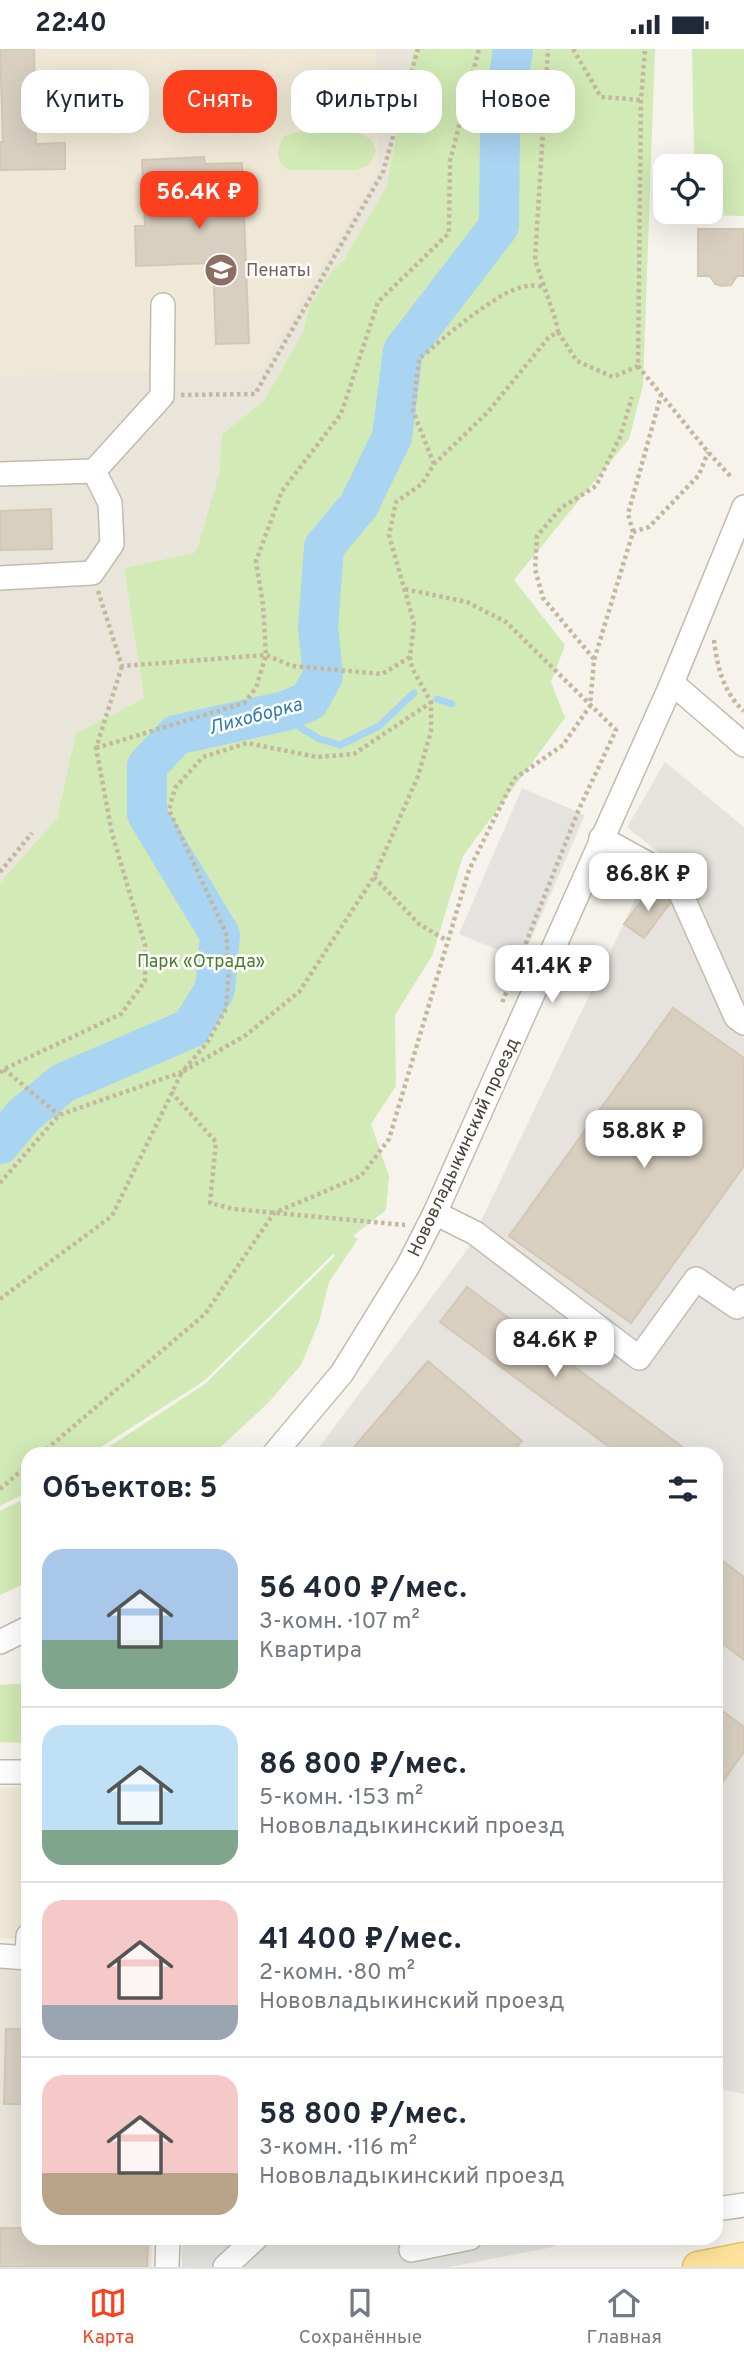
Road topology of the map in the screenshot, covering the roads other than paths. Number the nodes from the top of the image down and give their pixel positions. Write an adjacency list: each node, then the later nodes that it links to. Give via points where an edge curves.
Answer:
1 (163, 305): 2 (street, via 162,396)
2 (94, 471): 3 (street); 5 (street, via 110,503 112,544 92,573)
3 (0, 474)
4 (744, 507): 6 (street, Нововладыкинский проезд)
5 (0, 578)
6 (672, 683): 7 (street); 8 (street, Нововладыкинский проезд)
7 (744, 745)
8 (601, 838): 9 (street, via 674,878 736,1017); 10 (street, Нововладыкинский проезд, via 465,1149)
9 (744, 1023)
10 (419, 1220): 11 (street, via 475,1233 639,1358 696,1279 737,1307); 12 (street, Нововладыкинский проезд, via 408,1266 342,1373)
11 (744, 1297)
12 (280, 1447)
13 (21, 1632): 14 (street)
14 (0, 1642)
15 (0, 1772): 16 (street)
16 (21, 1772)
17 (0, 1956): 18 (street)
18 (21, 1958)
19 (744, 2206): 20 (street)
20 (723, 2208)
21 (168, 2245): 27 (street)
22 (249, 2245): 28 (street)
23 (440, 2245): 24 (street)
24 (411, 2252)
25 (744, 2258): 26 (main road)
26 (702, 2266)
27 (167, 2267)
28 (225, 2267)

